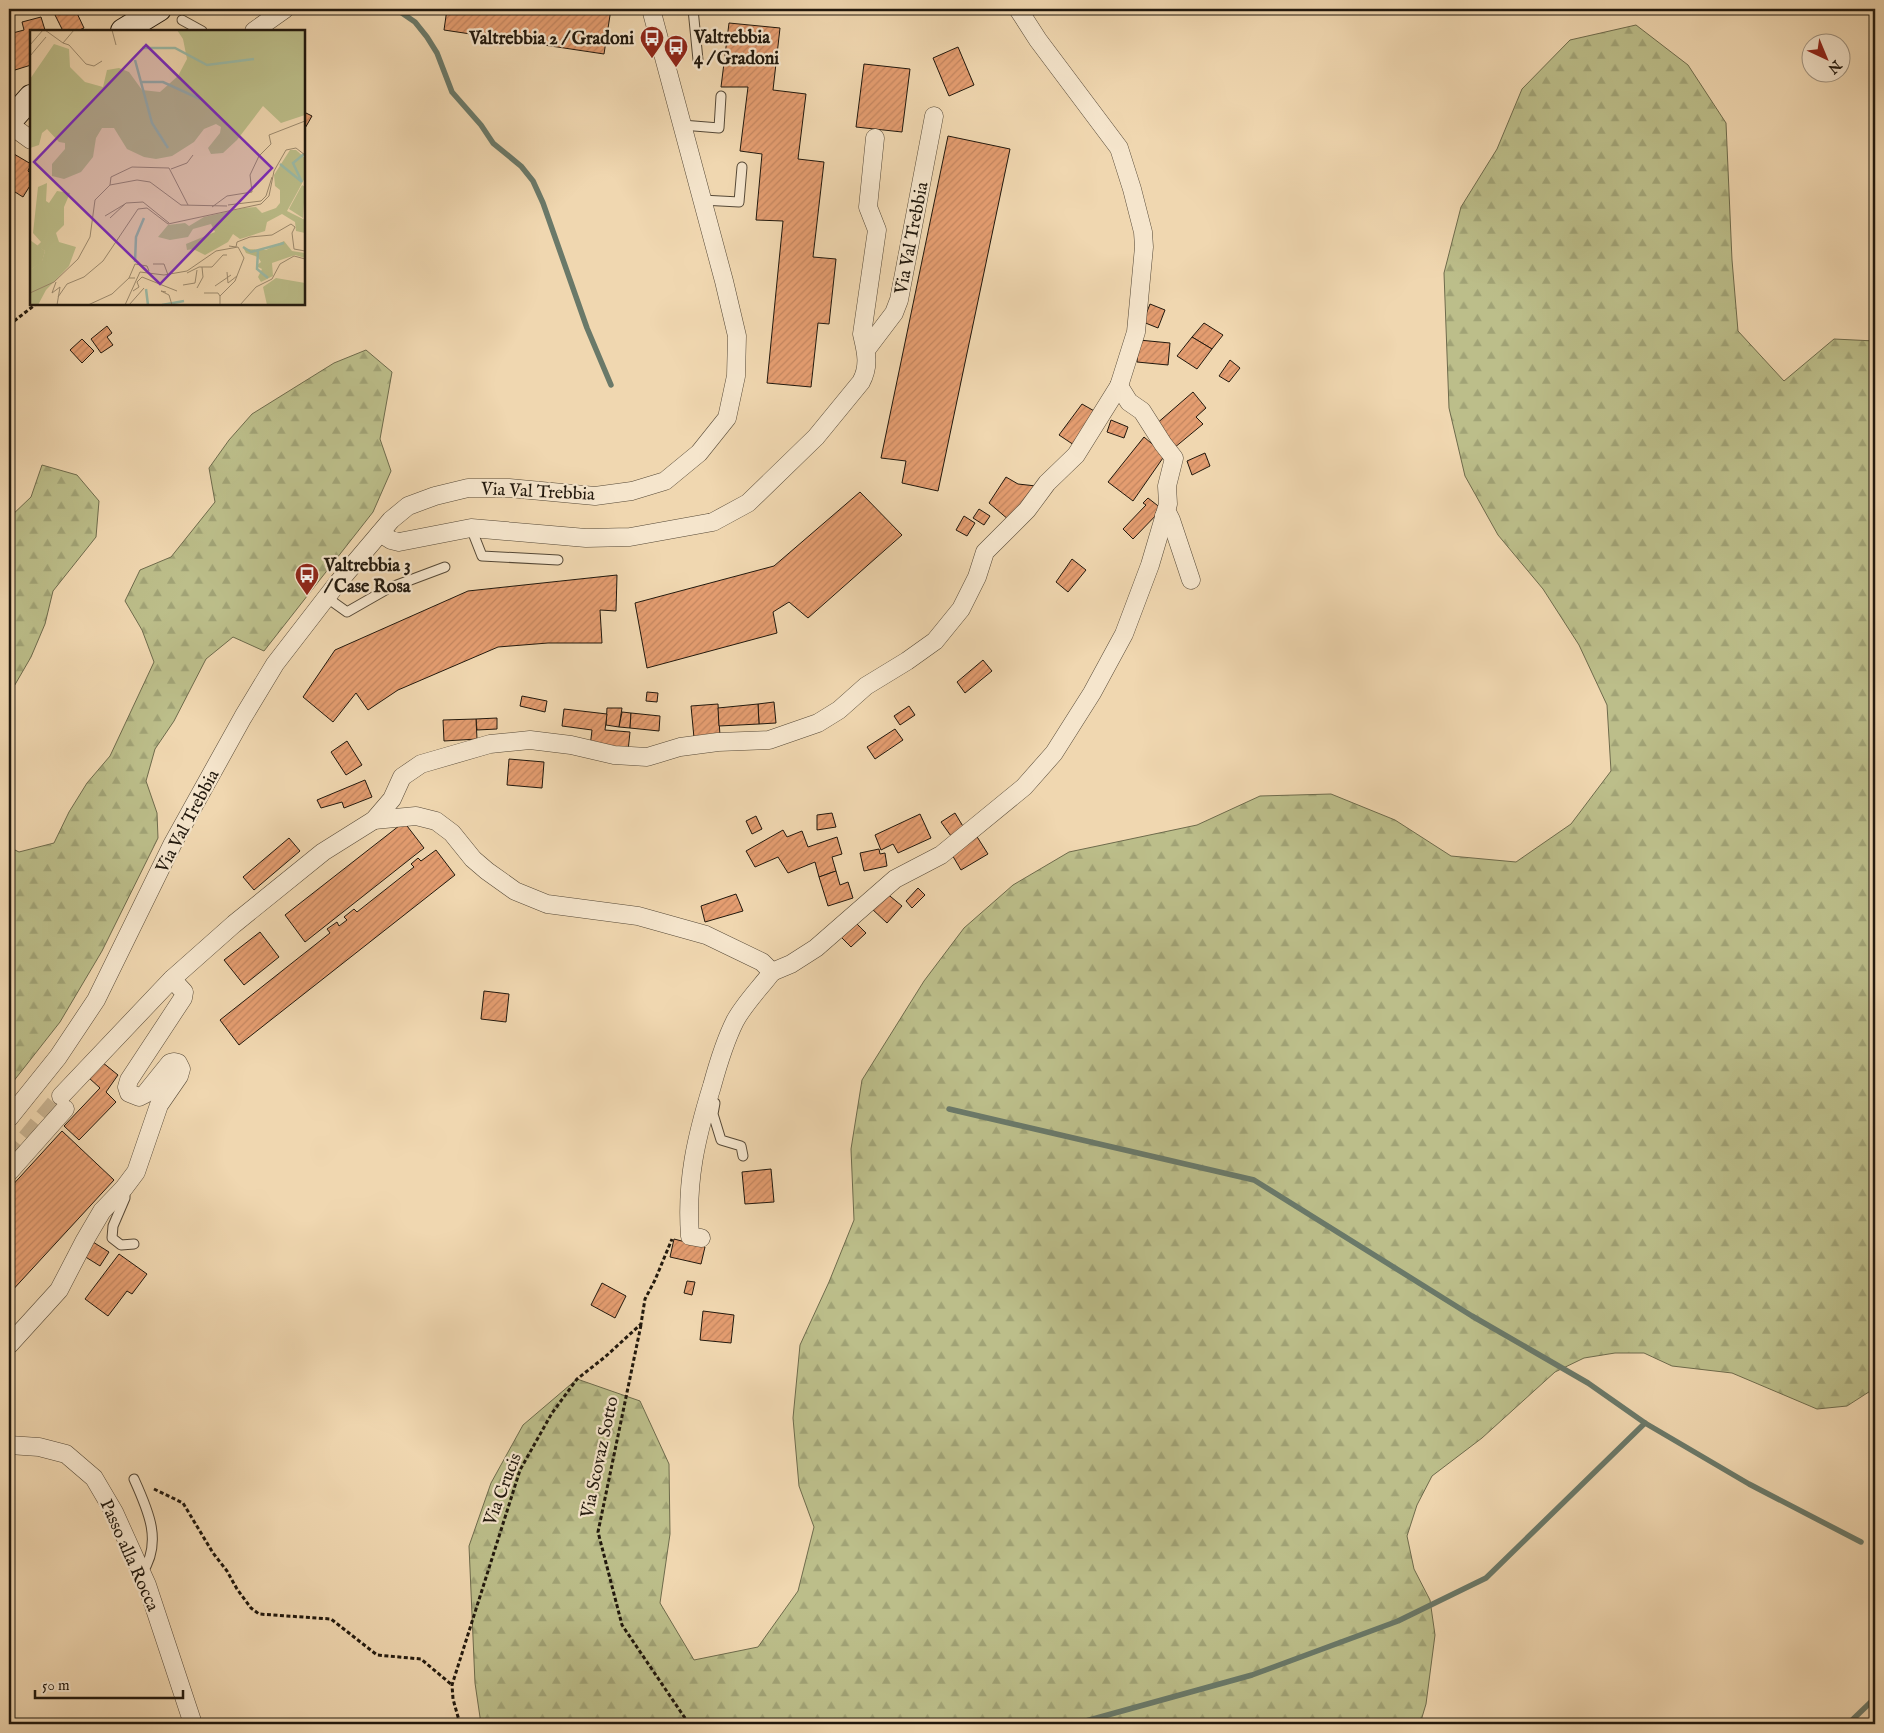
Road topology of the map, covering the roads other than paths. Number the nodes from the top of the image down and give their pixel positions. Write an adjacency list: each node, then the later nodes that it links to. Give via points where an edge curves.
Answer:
1 (159, 9): 7 (street)
2 (285, 9): 9 (street)
3 (651, 9): 15 (street, Via Val Trebbia)
4 (693, 9): 10 (lane)
5 (1018, 9): 21 (street, via 1119,148 1132,189 1144,247 1136,332)
6 (182, 20): 8 (lane)
7 (125, 30)
8 (200, 30)
9 (255, 30)
10 (698, 60)
11 (721, 96): 15 (lane, via 718,128)
12 (30, 98): 14 (street)
13 (934, 116): 20 (street, Via Val Trebbia, via 898,300 894,313)
14 (9, 123): 17 (street)
15 (682, 126): 19 (street, Via Val Trebbia)
16 (874, 138): 20 (street, Via Val Trebbia, via 868,207 877,230 862,334)
17 (30, 139)
18 (742, 167): 19 (lane, via 739,202)
19 (702, 200): 24 (street, Via Val Trebbia, via 738,336 736,376 727,418 699,453 664,481 632,491 595,496 509,488 468,488 436,496 408,506)
20 (866, 350): 23 (street, Via Val Trebbia, via 866,373 861,382 816,437 748,504 713,522 630,537 586,538)
21 (1119, 386): 22 (street, via 1129,402 1142,411 1174,458); 29 (street, via 1076,455 1047,483 1028,510 985,552 977,577 949,626 935,641 866,686 839,710 818,723 769,740 680,747 647,757 629,757 530,740 490,744 412,769 402,777 392,799)
22 (1164, 516): 27 (street, via 1168,514 1171,520); 30 (street, via 1124,634 1054,753 1024,787 941,856 895,879 816,948)
23 (471, 528): 24 (street, Via Val Trebbia, via 399,542); 25 (lane, via 482,556)
24 (380, 533): 28 (street, Via Val Trebbia)
25 (558, 560)
26 (445, 567): 28 (lane, via 390,588 347,612)
27 (1191, 580)
28 (326, 597): 33 (street, Via Val Trebbia, via 275,664 243,717 174,843 96,1000 58,1057)
29 (374, 820): 30 (street, via 416,816 436,821 486,871 515,891 547,904 638,916 706,935 762,962); 31 (street, via 323,852)
30 (772, 972): 32 (street, via 736,1020)
31 (172, 979): 35 (street, via 63,1102); 36 (street, via 184,992 183,998 129,1080 129,1093 139,1098 145,1094 170,1063 178,1063 181,1069 159,1105 136,1172)
32 (713, 1081): 34 (lane, via 719,1087 713,1114 721,1140 741,1146); 37 (street, via 697,1136 689,1184 690,1236)
33 (9, 1118)
34 (743, 1156)
35 (9, 1172)
36 (124, 1188): 38 (lane, via 125,1198 113,1226 112,1238 121,1245); 39 (street, via 102,1211 59,1290)
37 (701, 1238)
38 (134, 1244)
39 (9, 1345)
40 (9, 1445): 42 (street, Passo alla Rocca, via 39,1447 66,1454 94,1478 114,1512)
41 (134, 1479): 42 (lane, via 150,1517 152,1538 151,1554)
42 (142, 1573): 43 (street, Passo alla Rocca)
43 (193, 1724)

